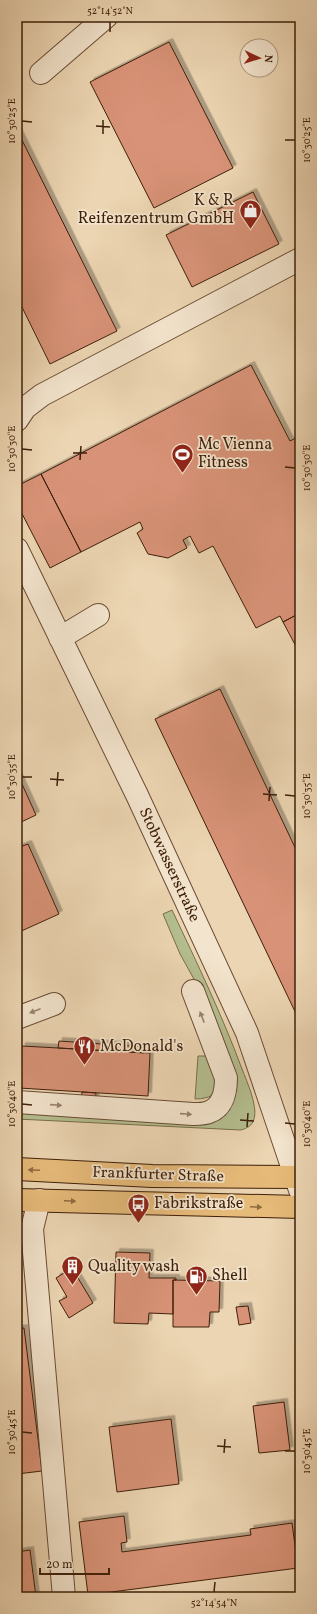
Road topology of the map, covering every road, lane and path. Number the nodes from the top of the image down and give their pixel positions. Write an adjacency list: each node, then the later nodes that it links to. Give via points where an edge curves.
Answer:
1 (106, 17): 2 (street)
2 (42, 73)
3 (300, 259): 4 (street, via 42,395 25,408)
4 (17, 420)
5 (17, 549): 7 (street, Stobwasserstraße)
6 (98, 615): 7 (street)
7 (60, 638): 13 (street, Stobwasserstraße, via 137,795 247,1033)
8 (193, 992): 11 (street, one-way to 8, via 193,1114 209,1112 221,1102 226,1089 226,1078)
9 (54, 1004): 10 (street, one-way to 10)
10 (17, 1018)
11 (17, 1102)
12 (17, 1169): 13 (main road, Frankfurter Straße, one-way to 12)
13 (299, 1181)
14 (17, 1200): 15 (main road, Frankfurter Straße)
15 (39, 1200): 16 (main road, Frankfurter Straße, one-way to 16); 17 (street, via 32,1228)
16 (300, 1207)
17 (64, 1597)

